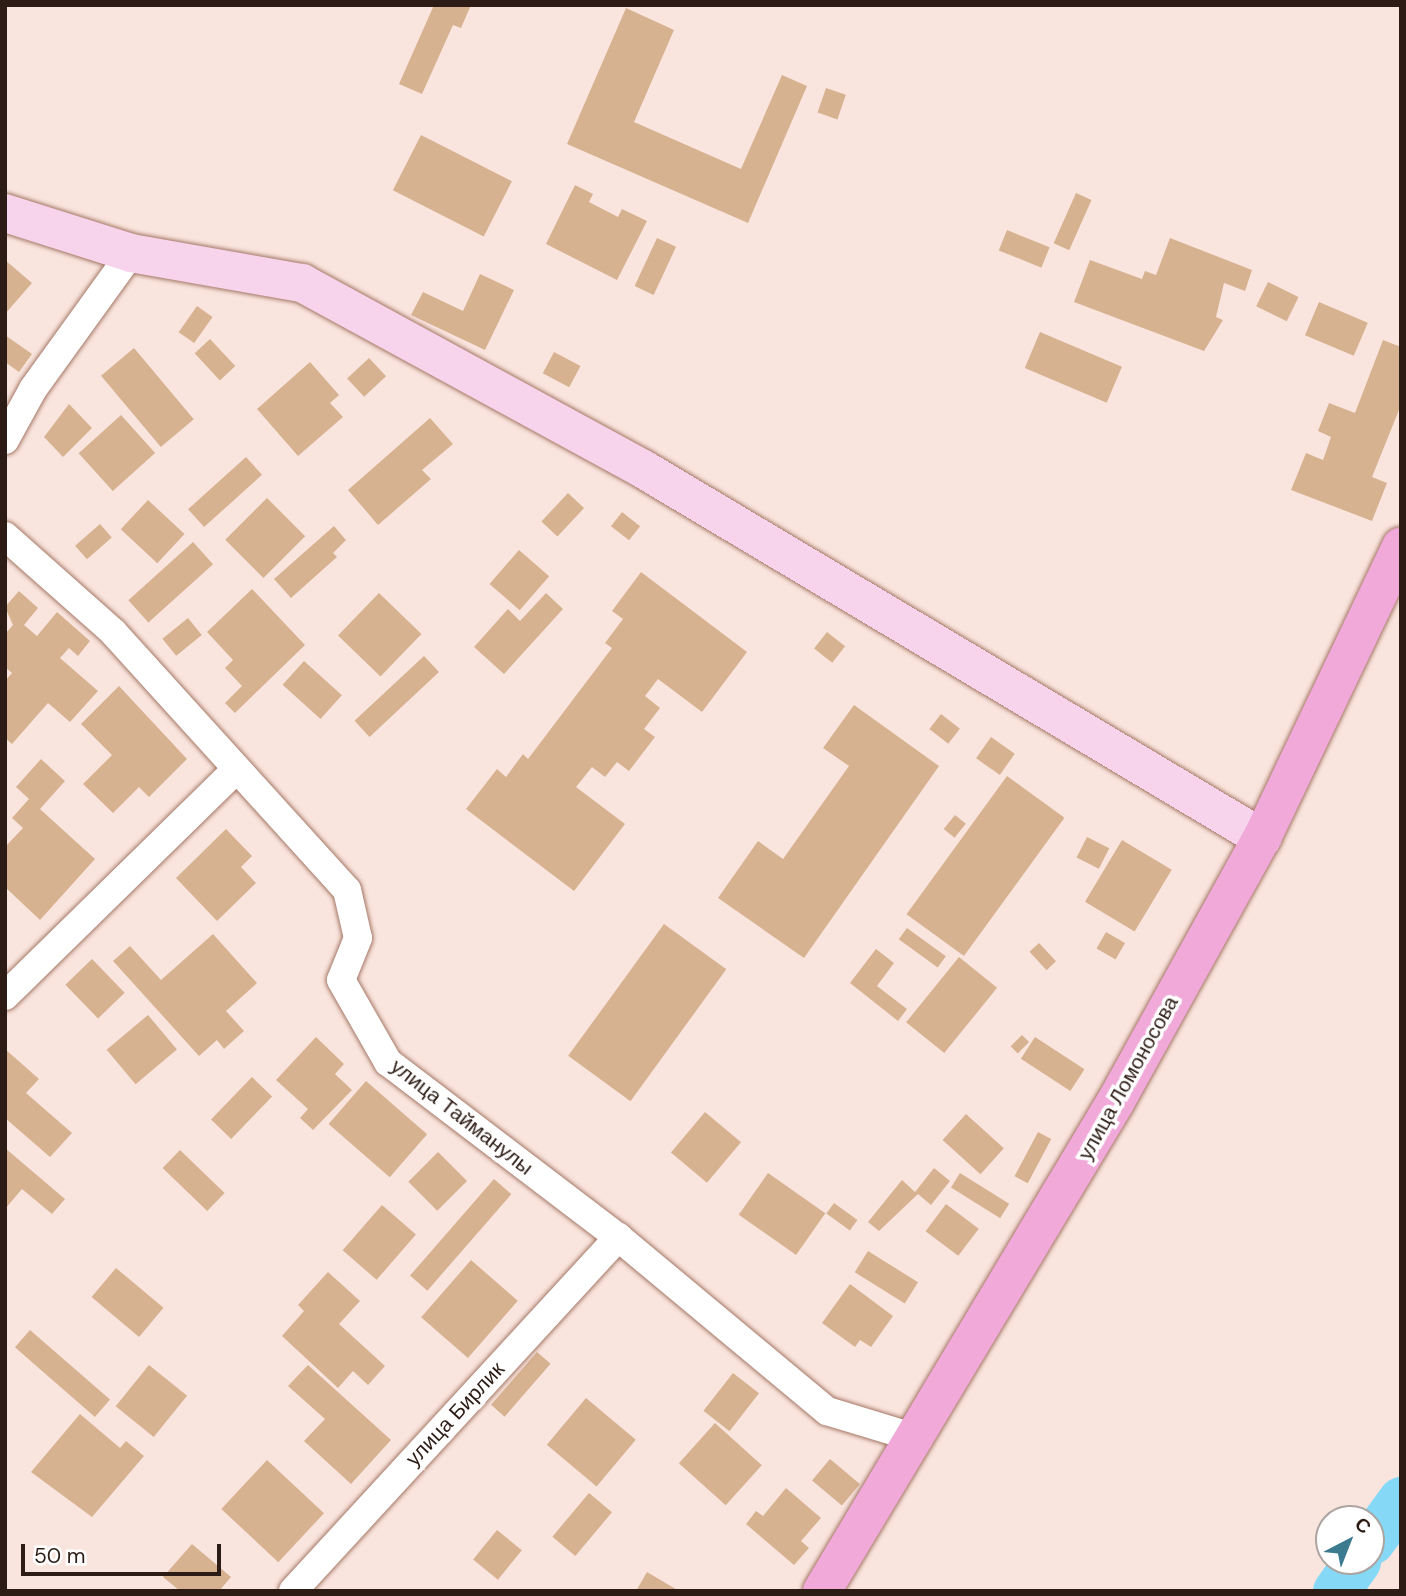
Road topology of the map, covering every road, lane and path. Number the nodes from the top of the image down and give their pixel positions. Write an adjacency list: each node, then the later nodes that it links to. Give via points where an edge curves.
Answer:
1 (5, 213): 2 (main road)
2 (131, 253): 3 (street, via 33,389); 7 (main road, via 302,283 643,469)
3 (5, 440)
4 (5, 536): 6 (street, улица Тайманулы, via 113,632)
5 (1401, 546): 7 (main road, улица Ломоносова)
6 (234, 772): 8 (street); 9 (street, улица Тайманулы, via 347,890 358,938 341,980 388,1062)
7 (1262, 838): 10 (main road, улица Ломоносова)
8 (5, 996)
9 (618, 1237): 10 (street, улица Тайманулы, via 827,1411); 11 (street, улица Бирлик)
10 (919, 1439): 12 (main road, улица Ломоносова)
11 (293, 1591)
12 (822, 1591)

